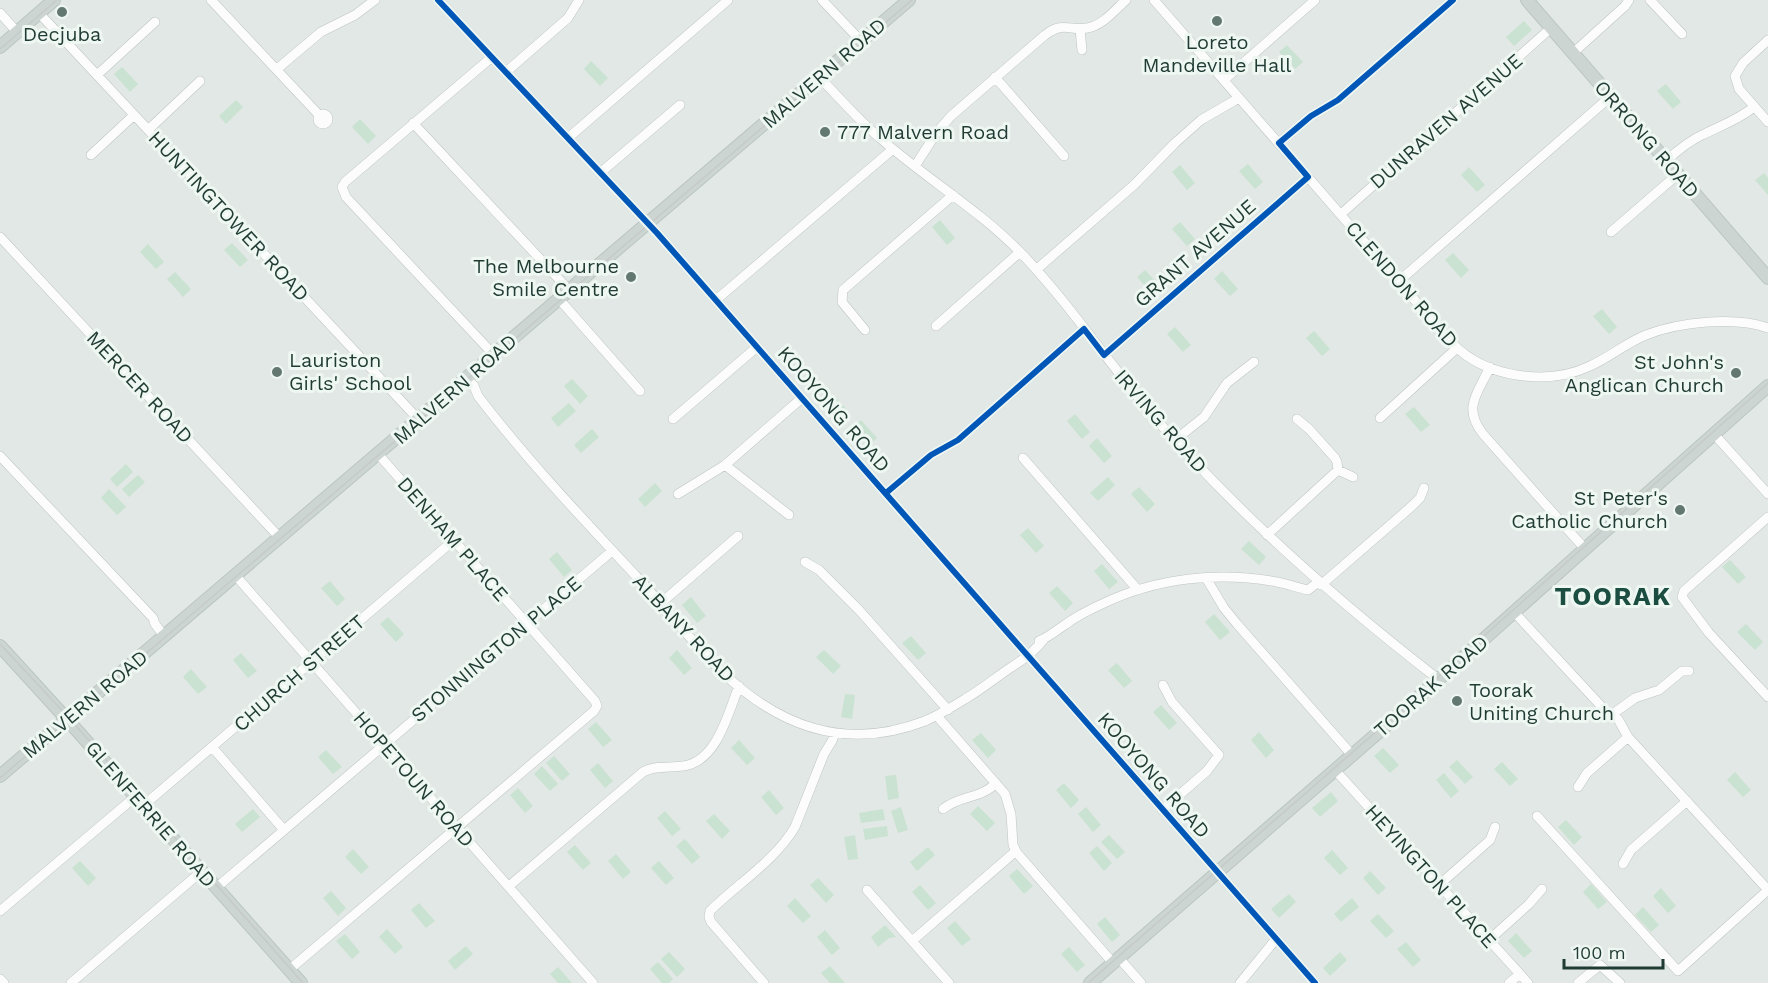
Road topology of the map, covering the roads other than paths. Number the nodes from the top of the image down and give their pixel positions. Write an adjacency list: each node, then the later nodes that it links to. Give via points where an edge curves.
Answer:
1 (54, 0): 18 (main road)
2 (211, 0): 30 (street)
3 (375, 0): 30 (street, via 321,32)
4 (438, 0): 29 (street, KOOYONG ROAD)
5 (579, 0): 31 (street, via 568,18)
6 (728, 0): 46 (street)
7 (822, 0): 25 (street)
8 (909, 0): 25 (main road, MALVERN ROAD)
9 (1126, 0): 21 (street, via 1099,23)
10 (1154, 0): 35 (street, CLENDON ROAD)
11 (1315, 0): 35 (street)
12 (1453, 0): 47 (street, via 1338,100)
13 (1527, 0): 20 (main road, ORRONG ROAD)
14 (1637, 0): 16 (street)
15 (1650, 0): 23 (street)
16 (1627, 3): 28 (street)
17 (0, 13): 22 (street)
18 (39, 13): 22 (main road); 32 (street, HUNTINGTOWER ROAD)
19 (155, 22): 32 (street)
20 (1551, 28): 28 (main road, ORRONG ROAD); 57 (street, DUNRAVEN AVENUE)
21 (1080, 29): 27 (street); 34 (street, via 1053,29)
22 (17, 32): 26 (main road)
23 (1682, 34)
24 (1768, 40): 40 (street, via 1730,76)
25 (861, 41): 33 (main road, MALVERN ROAD)
26 (0, 47)
27 (1082, 50)
28 (1573, 53): 37 (main road, ORRONG ROAD)
29 (492, 57): 31 (street, KOOYONG ROAD); 44 (street)
30 (277, 69): 42 (street)
31 (506, 72): 46 (street, KOOYONG ROAD)
32 (97, 75): 41 (street, HUNTINGTOWER ROAD)
33 (819, 77): 48 (street, IRVING ROAD); 58 (main road, MALVERN ROAD)
34 (995, 77): 50 (street); 52 (street, via 951,116)
35 (1224, 80): 38 (street, CLENDON ROAD)
36 (200, 81): 45 (street)
37 (1611, 97): 51 (main road, ORRONG ROAD); 64 (street)
38 (1239, 98): 47 (street, CLENDON ROAD); 62 (street, via 1201,120 1134,185)
39 (680, 105): 53 (street)
40 (1754, 107): 43 (street); 51 (street, via 1740,118 1693,140)
41 (134, 114): 45 (street, HUNTINGTOWER ROAD); 49 (street)
42 (320, 116)
43 (1768, 122)
44 (413, 123): 65 (street); 74 (street, via 342,187 346,197)
45 (148, 130): 85 (street, HUNTINGTOWER ROAD)
46 (568, 138): 53 (street, KOOYONG ROAD)
47 (1279, 143): 55 (street, CLENDON ROAD)
48 (892, 149): 52 (street, IRVING ROAD); 67 (street)
49 (91, 155)
50 (1064, 156)
51 (1666, 161): 54 (main road, ORRONG ROAD)
52 (915, 166): 56 (street, IRVING ROAD)
53 (600, 172): 58 (street, KOOYONG ROAD)
54 (1677, 174): 59 (street); 63 (main road, ORRONG ROAD)
55 (1308, 177): 57 (street, CLENDON ROAD); 75 (street, GRANT AVENUE)
56 (953, 195): 61 (street, IRVING ROAD); 71 (street, via 843,290 842,302)
57 (1341, 214): 64 (street, CLENDON ROAD)
58 (648, 224): 65 (main road, MALVERN ROAD); 67 (street, KOOYONG ROAD)
59 (1611, 232)
60 (0, 237): 102 (street, MERCER ROAD)
61 (1020, 252): 62 (street, IRVING ROAD); 68 (street)
62 (1037, 269): 70 (street, IRVING ROAD)
63 (1768, 278)
64 (1400, 281): 73 (street, CLENDON ROAD)
65 (570, 291): 66 (main road, MALVERN ROAD)
66 (559, 299): 74 (main road, MALVERN ROAD); 80 (street)
67 (716, 300): 72 (street, KOOYONG ROAD)
68 (936, 326)
69 (1768, 328): 77 (street, CLENDON ROAD, via 1688,323 1652,332 1589,366 1556,376 1540,378)
70 (1084, 329): 75 (street, IRVING ROAD); 95 (street, via 958,440 931,455)
71 (865, 330)
72 (757, 347): 81 (street, KOOYONG ROAD); 83 (street)
73 (1457, 348): 77 (street, CLENDON ROAD); 82 (street)
74 (494, 355): 78 (main road, MALVERN ROAD)
75 (1104, 355): 87 (street, IRVING ROAD)
76 (1254, 362): 87 (street, via 1227,383 1204,417)
77 (1490, 367): 104 (street, via 1474,398 1474,420)
78 (465, 380): 85 (main road, MALVERN ROAD); 105 (street, ALBANY ROAD, via 533,465)
79 (1768, 386): 86 (main road, TOORAK ROAD)
80 (640, 391)
81 (802, 398): 91 (street); 95 (street, KOOYONG ROAD)
82 (1380, 418)
83 (673, 419)
84 (1297, 419): 92 (street, via 1335,458)
85 (418, 420): 88 (main road, MALVERN ROAD)
86 (1714, 434): 97 (street); 104 (main road, TOORAK ROAD)
87 (1175, 440): 100 (street, IRVING ROAD)
88 (378, 454): 102 (main road, MALVERN ROAD); 103 (street, DENHAM PLACE)
89 (0, 456): 116 (street)
90 (1023, 458): 112 (street)
91 (725, 465): 96 (street); 98 (street)
92 (1338, 470): 93 (street); 100 (street)
93 (1353, 477)
94 (1424, 488): 110 (street, via 1412,506)
95 (886, 493): 118 (street, KOOYONG ROAD)
96 (678, 494)
97 (1768, 494)
98 (789, 515)
99 (1768, 517): 124 (street, via 1684,591 1682,597 1704,628)
100 (1267, 535): 107 (street, IRVING ROAD)
101 (738, 536): 113 (street)
102 (280, 538): 108 (main road, MALVERN ROAD)
103 (454, 540): 115 (street, DENHAM PLACE); 119 (street, CHURCH STREET)
104 (1585, 549): 114 (main road, TOORAK ROAD)
105 (612, 550): 113 (street, ALBANY ROAD); 115 (street, STONNINGTON PLACE)
106 (805, 562): 125 (street, via 819,570 864,616)
107 (1310, 575): 110 (street, IRVING ROAD); 111 (street)
108 (236, 576): 116 (main road, MALVERN ROAD); 119 (street, HOPETOUN ROAD)
109 (1206, 578): 111 (street, ALBANY ROAD, via 1244,578); 112 (street, ALBANY ROAD); 135 (street, via 1237,624)
110 (1320, 583): 111 (street, ALBANY ROAD, via 1308,590); 121 (street, IRVING ROAD)
111 (1297, 586)
112 (1138, 590): 118 (street, ALBANY ROAD, via 1065,624)
113 (661, 603): 123 (street, ALBANY ROAD)
114 (1514, 612): 121 (main road, TOORAK ROAD); 127 (street)
115 (527, 623): 132 (street, STONNINGTON PLACE); 146 (street, DENHAM PLACE, via 597,706)
116 (167, 634): 128 (main road, MALVERN ROAD)
117 (1, 649): 128 (main road, GLENFERRIE ROAD)
118 (1027, 653): 125 (street, ALBANY ROAD); 143 (street, KOOYONG ROAD)
119 (312, 662): 132 (street, HOPETOUN ROAD); 133 (street, CHURCH STREET)
120 (1689, 671): 127 (street, via 1682,671 1659,690 1635,698)
121 (1438, 679): 135 (main road, TOORAK ROAD)
122 (1163, 685): 143 (street, via 1172,702 1219,755 1207,771)
123 (739, 686): 129 (street, ALBANY ROAD, via 772,711); 153 (street, via 716,742 706,756 686,766 643,772)
124 (1768, 698)
125 (948, 710): 126 (street, ALBANY ROAD)
126 (937, 716): 130 (street, ALBANY ROAD, via 874,734); 138 (street)
127 (1614, 717): 131 (street)
128 (67, 719): 137 (main road, MALVERN ROAD); 140 (main road, GLENFERRIE ROAD)
129 (822, 730): 130 (street, ALBANY ROAD); 134 (street)
130 (835, 733): 134 (street)
131 (1626, 733): 139 (street); 141 (street)
132 (384, 745): 146 (street, HOPETOUN ROAD); 147 (street, STONNINGTON PLACE)
133 (212, 747): 140 (street, CHURCH STREET); 147 (street)
134 (824, 754): 170 (street, via 790,836 774,856 710,911 715,928)
135 (1352, 755): 136 (main road, TOORAK ROAD)
136 (1335, 770): 151 (main road, TOORAK ROAD); 152 (street, HEYINGTON PLACE)
137 (0, 776)
138 (996, 783): 142 (street, via 987,792); 148 (street, via 1010,806)
139 (1578, 787)
140 (140, 801): 150 (main road, GLENFERRIE ROAD); 158 (street, CHURCH STREET)
141 (1687, 801): 149 (street, via 1631,850); 157 (street)
142 (943, 809)
143 (1162, 810): 151 (street, KOOYONG ROAD)
144 (1537, 816): 157 (street, via 1677,971)
145 (1495, 827): 152 (street, via 1490,840)
146 (457, 828): 153 (street, HOPETOUN ROAD); 163 (street)
147 (284, 830): 154 (street, STONNINGTON PLACE)
148 (1016, 851): 161 (street); 162 (street)
149 (1623, 864)
150 (202, 871): 154 (main road, GLENFERRIE ROAD); 167 (street)
151 (1217, 872): 159 (street, KOOYONG ROAD); 162 (main road, TOORAK ROAD)
152 (1439, 885): 160 (street, HEYINGTON PLACE)
153 (509, 886): 169 (street, HOPETOUN ROAD)
154 (216, 888): 163 (main road, GLENFERRIE ROAD)
155 (1542, 889): 160 (street)
156 (867, 890): 161 (street)
157 (1768, 890)
158 (0, 911)
159 (1276, 939): 174 (street); 175 (street, KOOYONG ROAD)
160 (1490, 940): 164 (street, HEYINGTON PLACE)
161 (912, 941): 171 (street)
162 (1116, 961): 172 (main road, TOORAK ROAD); 173 (street)
163 (289, 970): 168 (main road, GLENFERRIE ROAD)
164 (1520, 974): 176 (street); 177 (street, HEYINGTON PLACE)
165 (0, 979): 166 (street)
166 (4, 983)
167 (71, 983)
168 (301, 983)
169 (593, 983)
170 (764, 983)
171 (949, 983)
172 (1090, 983)
173 (1141, 983)
174 (1240, 983)
175 (1315, 983)
176 (1509, 983)
177 (1528, 983)
178 (1578, 983): 179 (street, via 1600,962)
179 (1620, 983)

